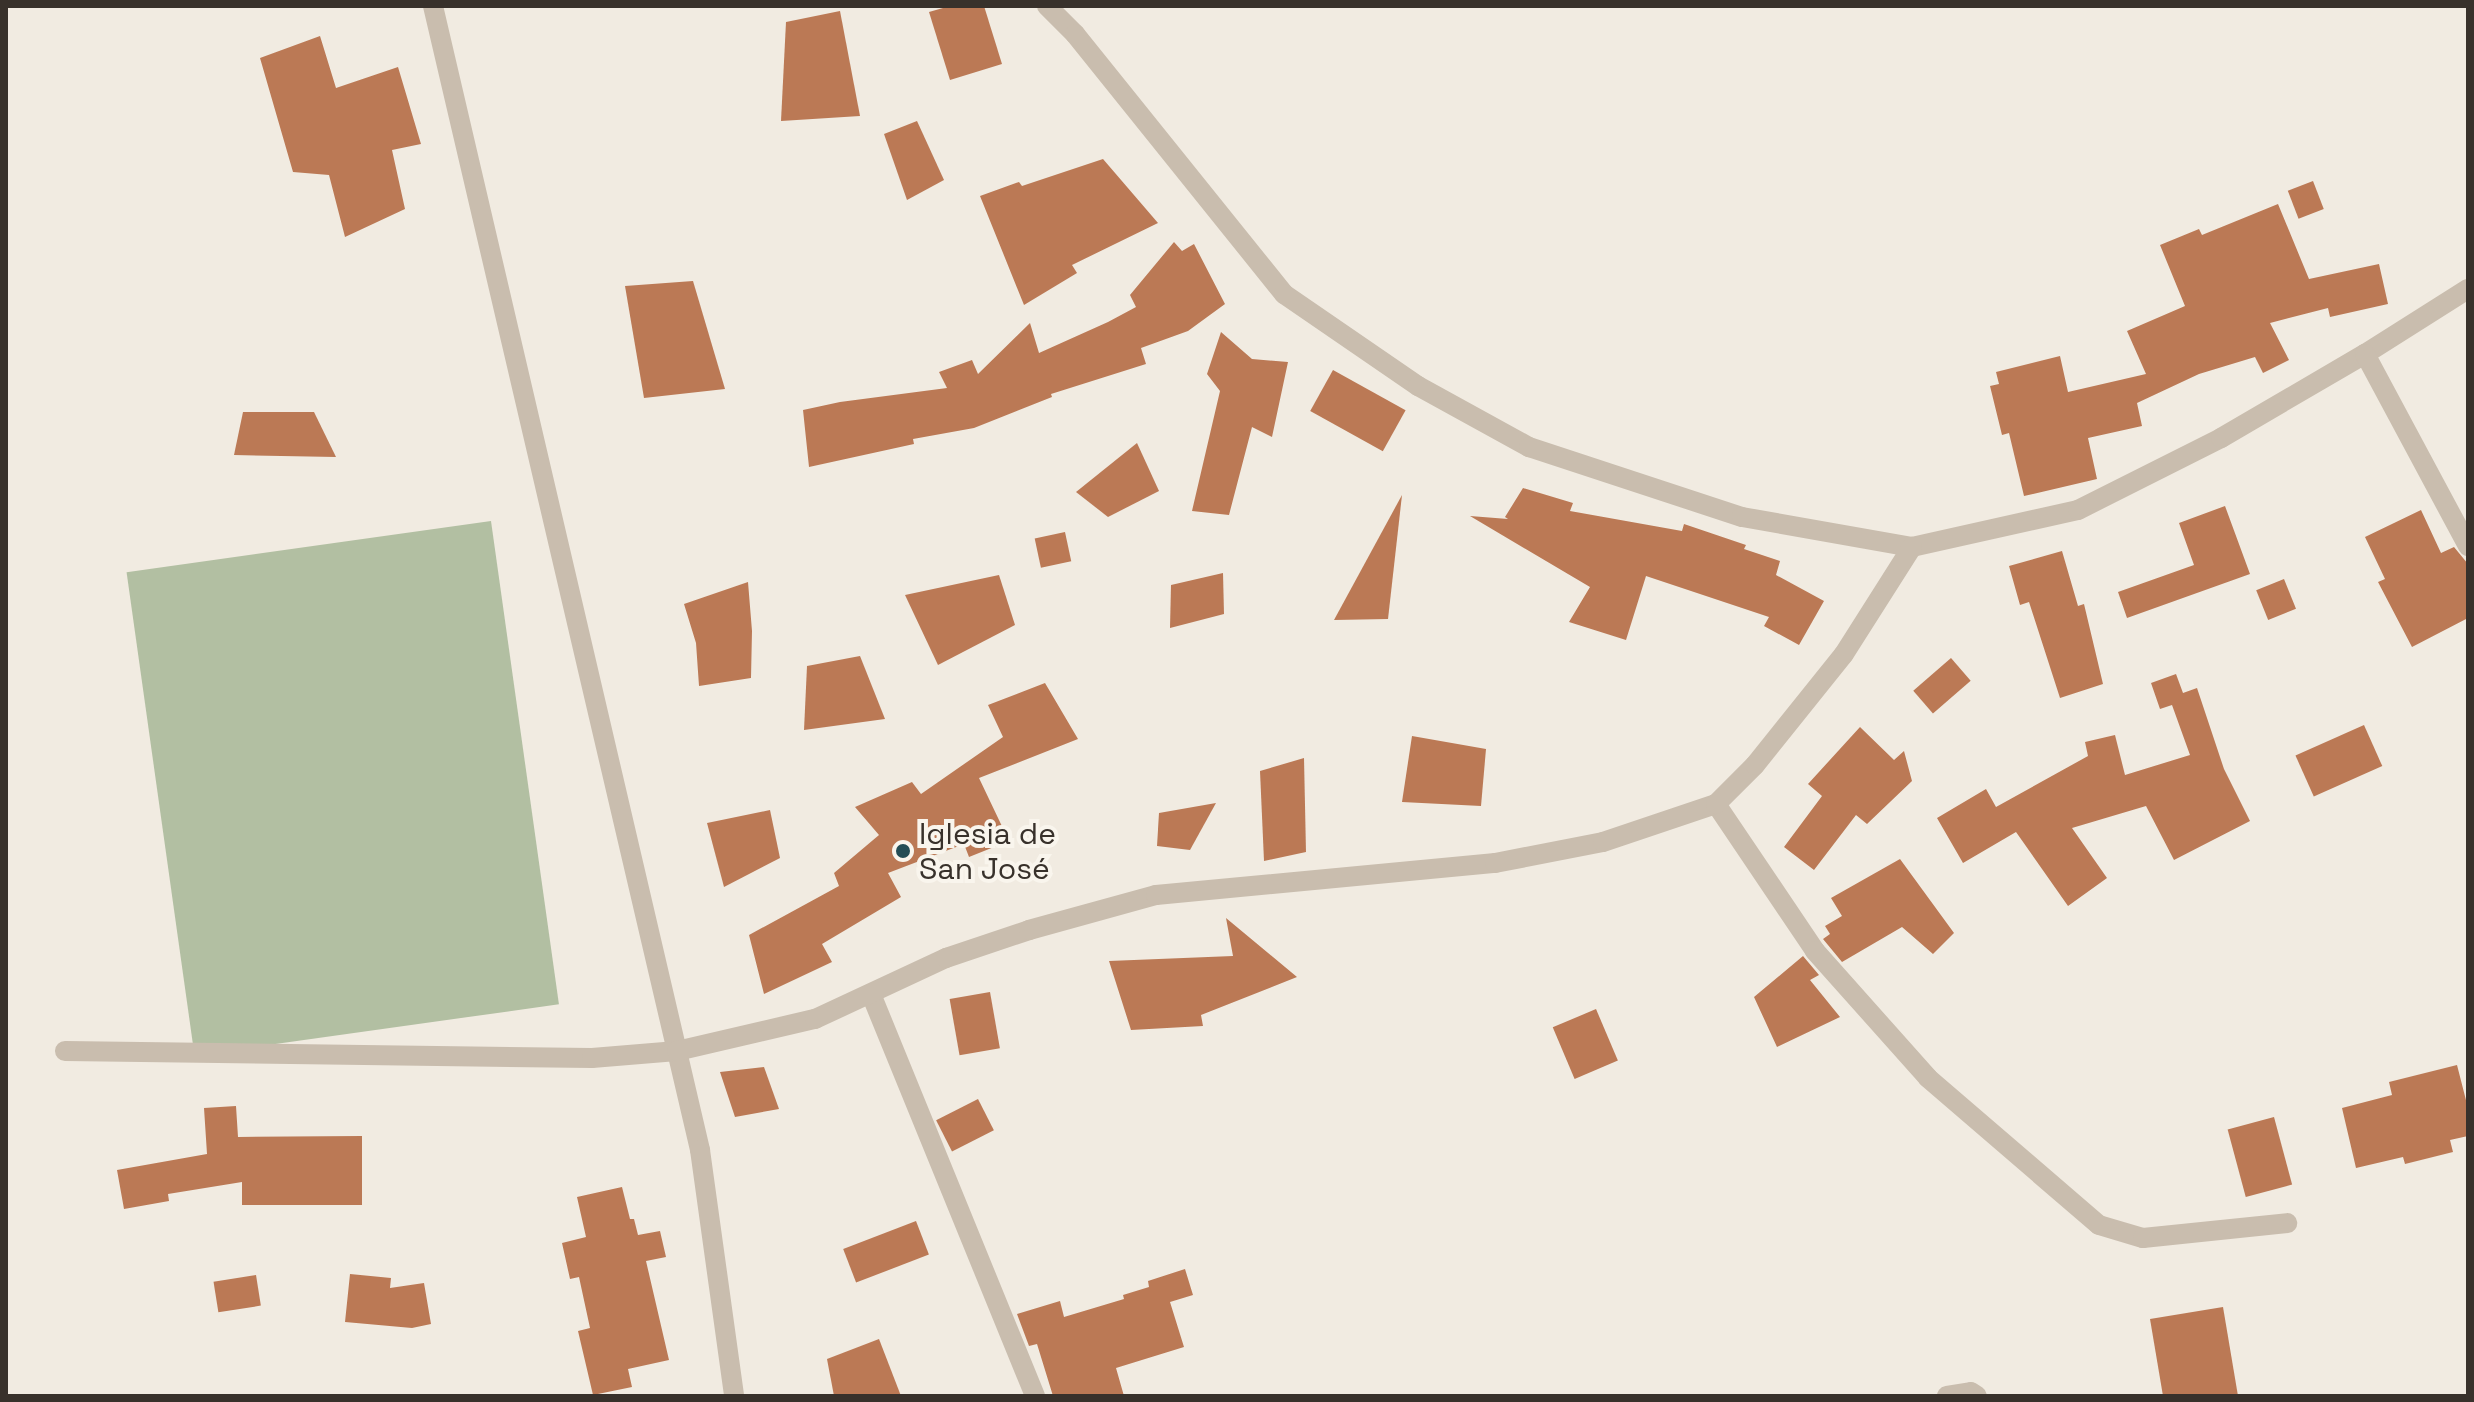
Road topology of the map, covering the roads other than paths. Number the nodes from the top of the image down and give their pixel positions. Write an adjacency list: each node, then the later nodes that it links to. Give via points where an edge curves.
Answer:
1 (433, 6): 10 (street)
2 (1047, 6): 6 (street, via 1284,294 1418,386 1529,447 1728,512)
3 (2468, 289): 4 (street)
4 (2365, 354): 5 (street); 6 (street, via 2221,438 2078,510)
5 (2468, 546)
6 (1912, 547): 7 (street, via 1844,654 1755,765)
7 (1716, 804): 8 (street, via 1603,842 1495,863 1156,895 946,958); 11 (street, via 1815,951 1928,1078 2099,1225 2143,1238)
8 (871, 994): 10 (street, via 815,1019); 13 (street)
9 (65, 1051): 10 (street, via 592,1058)
10 (677, 1051): 12 (street, via 700,1150)
11 (2287, 1223)
12 (734, 1396)
13 (1035, 1396)
14 (1947, 1396): 15 (street)
15 (1977, 1396)

